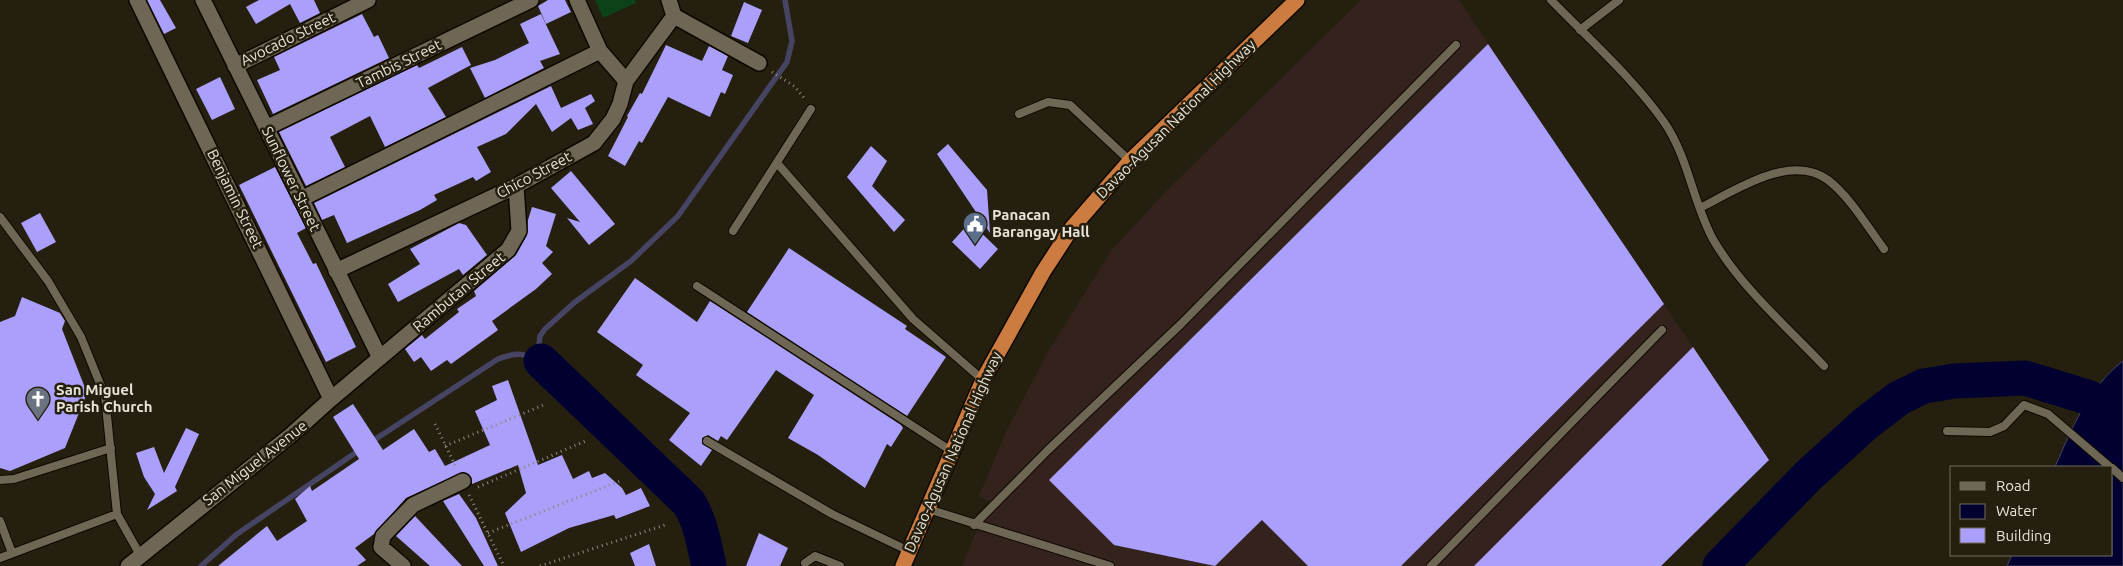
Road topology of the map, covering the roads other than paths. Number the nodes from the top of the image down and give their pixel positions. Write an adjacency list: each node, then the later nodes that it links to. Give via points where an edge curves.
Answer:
1 (137, 0): 34 (street, Benjamin Street)
2 (203, 0): 15 (street, Sunflower Street)
3 (368, 0): 15 (street, Avocado Street)
4 (531, 0): 19 (street, Tambis Street)
5 (577, 0): 13 (street)
6 (669, 0): 10 (street)
7 (1297, 0): 20 (highway, Davao-Agusan National Highway)
8 (1551, 0): 11 (lane)
9 (1619, 0): 11 (lane)
10 (674, 16): 14 (street); 16 (street, Chico Street)
11 (1580, 30): 24 (lane, via 1642,94 1665,124 1681,154)
12 (1456, 44): 47 (lane, via 1180,324)
13 (600, 51): 16 (street); 23 (street)
14 (758, 63)
15 (235, 66): 19 (street, Sunflower Street)
16 (626, 81): 22 (street, Chico Street, via 613,119 594,143)
17 (811, 109): 21 (lane)
18 (1019, 114): 20 (lane, via 1048,102 1070,105)
19 (266, 128): 23 (street, Sunflower Street)
20 (1130, 162): 33 (highway, Davao-Agusan National Highway, via 1071,229 1043,272)
21 (777, 163): 26 (lane); 33 (lane, via 913,319)
22 (516, 186): 28 (street, Chico Street); 31 (street, Rambutan Street, via 520,231 508,250)
23 (301, 199): 28 (street, Sunflower Street)
24 (1700, 208): 27 (lane, via 1769,175 1797,169 1814,172 1828,180 1847,200); 32 (lane, via 1713,240 1732,268)
25 (0, 217): 37 (lane, via 48,281 80,336 105,396)
26 (733, 231)
27 (1884, 249)
28 (336, 271): 31 (street, Sunflower Street)
29 (698, 286): 38 (lane)
30 (1662, 330): 58 (lane)
31 (380, 358): 34 (street, San Miguel Avenue)
32 (1824, 366)
33 (983, 380): 38 (highway, Davao-Agusan National Highway)
34 (331, 399): 50 (street, San Miguel Avenue, via 258,462)
35 (1947, 431): 39 (lane, via 1990,432 2004,426 2024,405 2048,414)
36 (707, 441): 48 (lane, via 824,510)
37 (111, 448): 42 (lane); 45 (lane)
38 (953, 452): 44 (highway, Davao-Agusan National Highway)
39 (2109, 466)
40 (2113, 470): 41 (lane)
41 (2123, 478)
42 (0, 480)
43 (463, 481): 54 (street, via 413,505 383,536 381,548)
44 (928, 509): 47 (lane); 48 (highway, Davao-Agusan National Highway)
45 (117, 514): 49 (lane); 50 (lane)
46 (0, 521): 49 (lane)
47 (974, 525): 57 (lane)
48 (909, 552): 56 (highway, Davao-Agusan National Highway)
49 (12, 553): 51 (lane)
50 (140, 555): 53 (street, San Miguel Avenue)
51 (0, 558)
52 (805, 563): 55 (lane, via 815,556)
53 (128, 566)
54 (403, 566)
55 (840, 566)
56 (903, 566)
57 (1110, 566)
58 (1431, 566)

